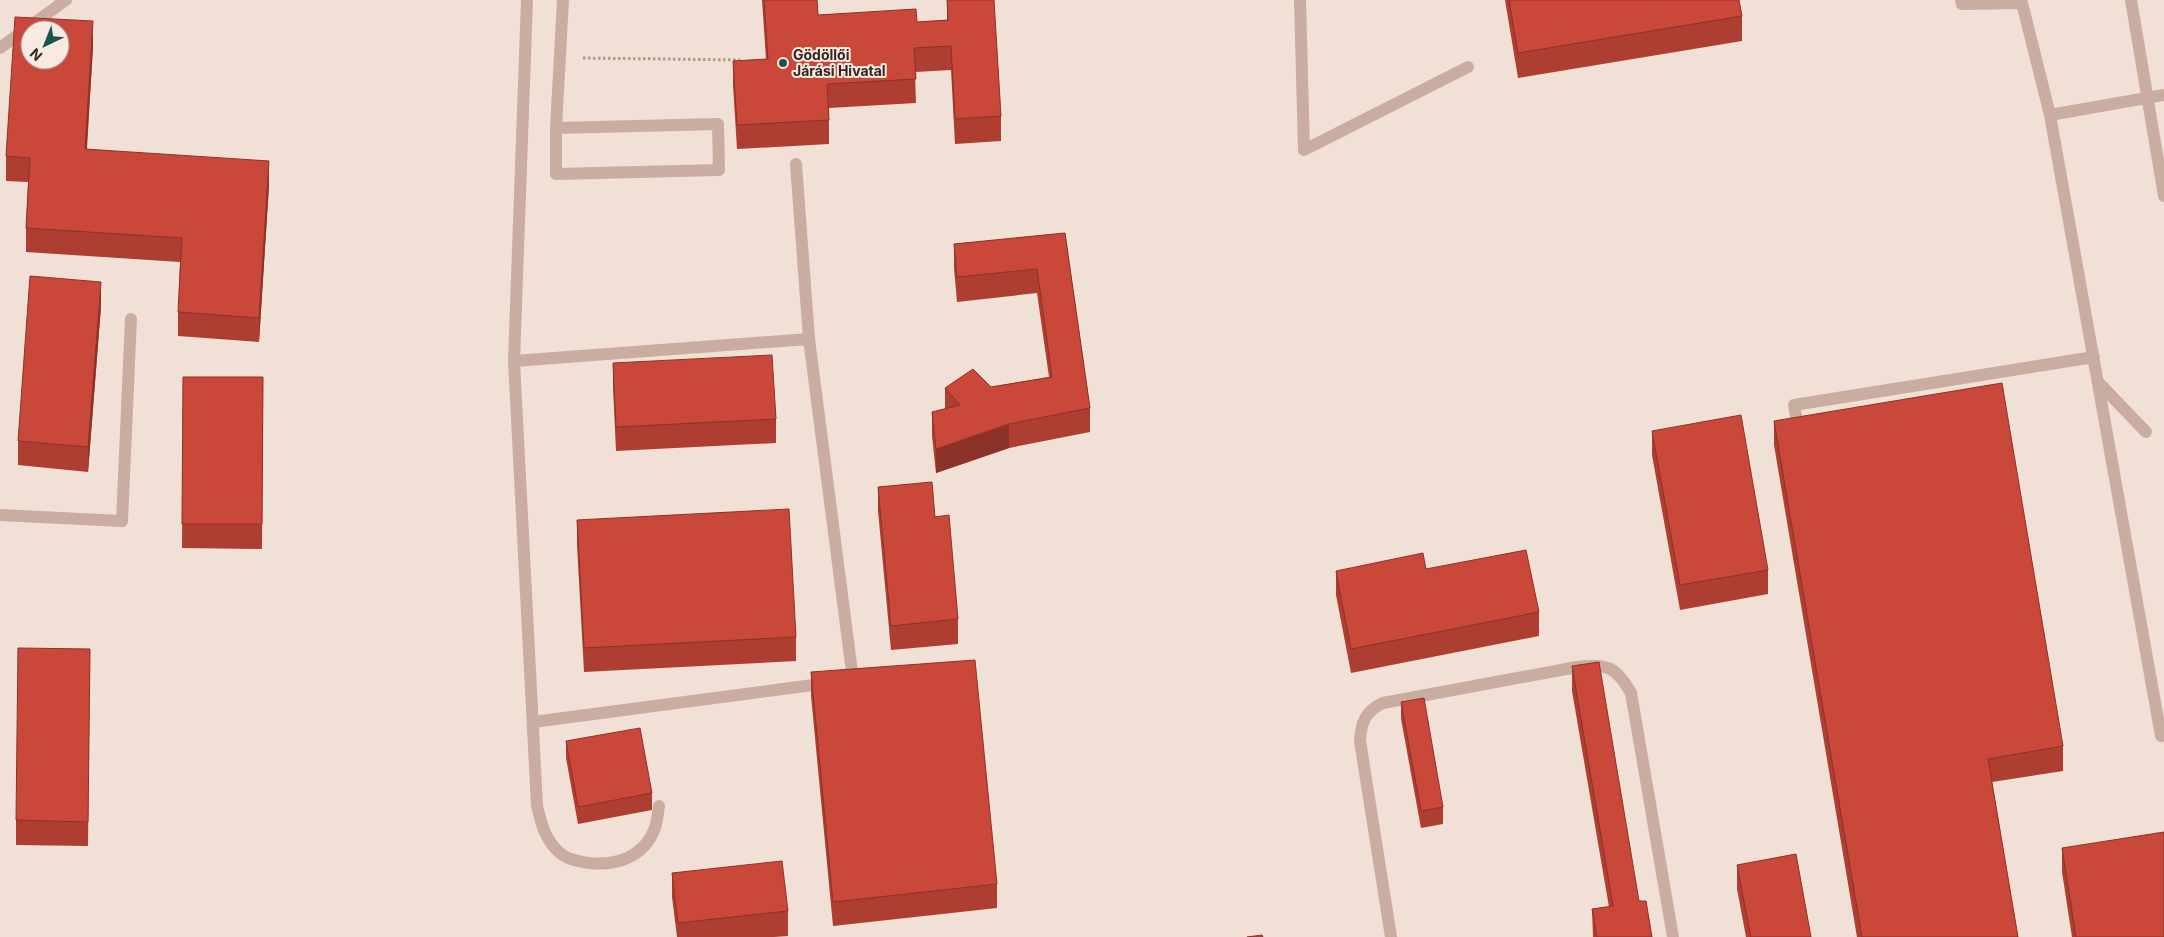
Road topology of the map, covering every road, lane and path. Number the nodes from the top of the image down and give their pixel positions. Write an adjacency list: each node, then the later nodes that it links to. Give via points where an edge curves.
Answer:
1 (66, 0): 7 (lane)
2 (527, 0): 20 (lane)
3 (563, 0): 8 (lane)
4 (1300, 0): 10 (lane, via 1304,150)
5 (1961, 0): 13 (lane, via 1962,4 2022,3)
6 (2131, 0): 12 (lane)
7 (0, 48)
8 (560, 58): 9 (path); 14 (lane)
9 (742, 60)
10 (1468, 67)
11 (2164, 95): 12 (lane)
12 (2147, 99): 13 (lane); 16 (lane)
13 (2050, 115): 19 (lane)
14 (556, 128): 14 (lane, via 556,174 719,170 718,124)
15 (796, 164): 18 (lane)
16 (2164, 196)
17 (131, 319): 24 (lane, via 122,521)
18 (809, 339): 20 (lane); 25 (lane, via 853,680)
19 (2094, 357): 21 (lane); 23 (lane, via 1794,405)
20 (514, 361): 25 (lane)
21 (2098, 382): 22 (lane); 26 (lane)
22 (2146, 432)
23 (1801, 443)
24 (0, 515)
25 (533, 722): 27 (lane, via 537,806 545,833 556,850 572,861 600,864 619,862 633,856 655,828)
26 (2161, 736)
27 (660, 806)
28 (1392, 937): 29 (lane, via 1360,741 1365,716 1383,703 1598,665 1611,668 1631,693)
29 (1673, 937)

